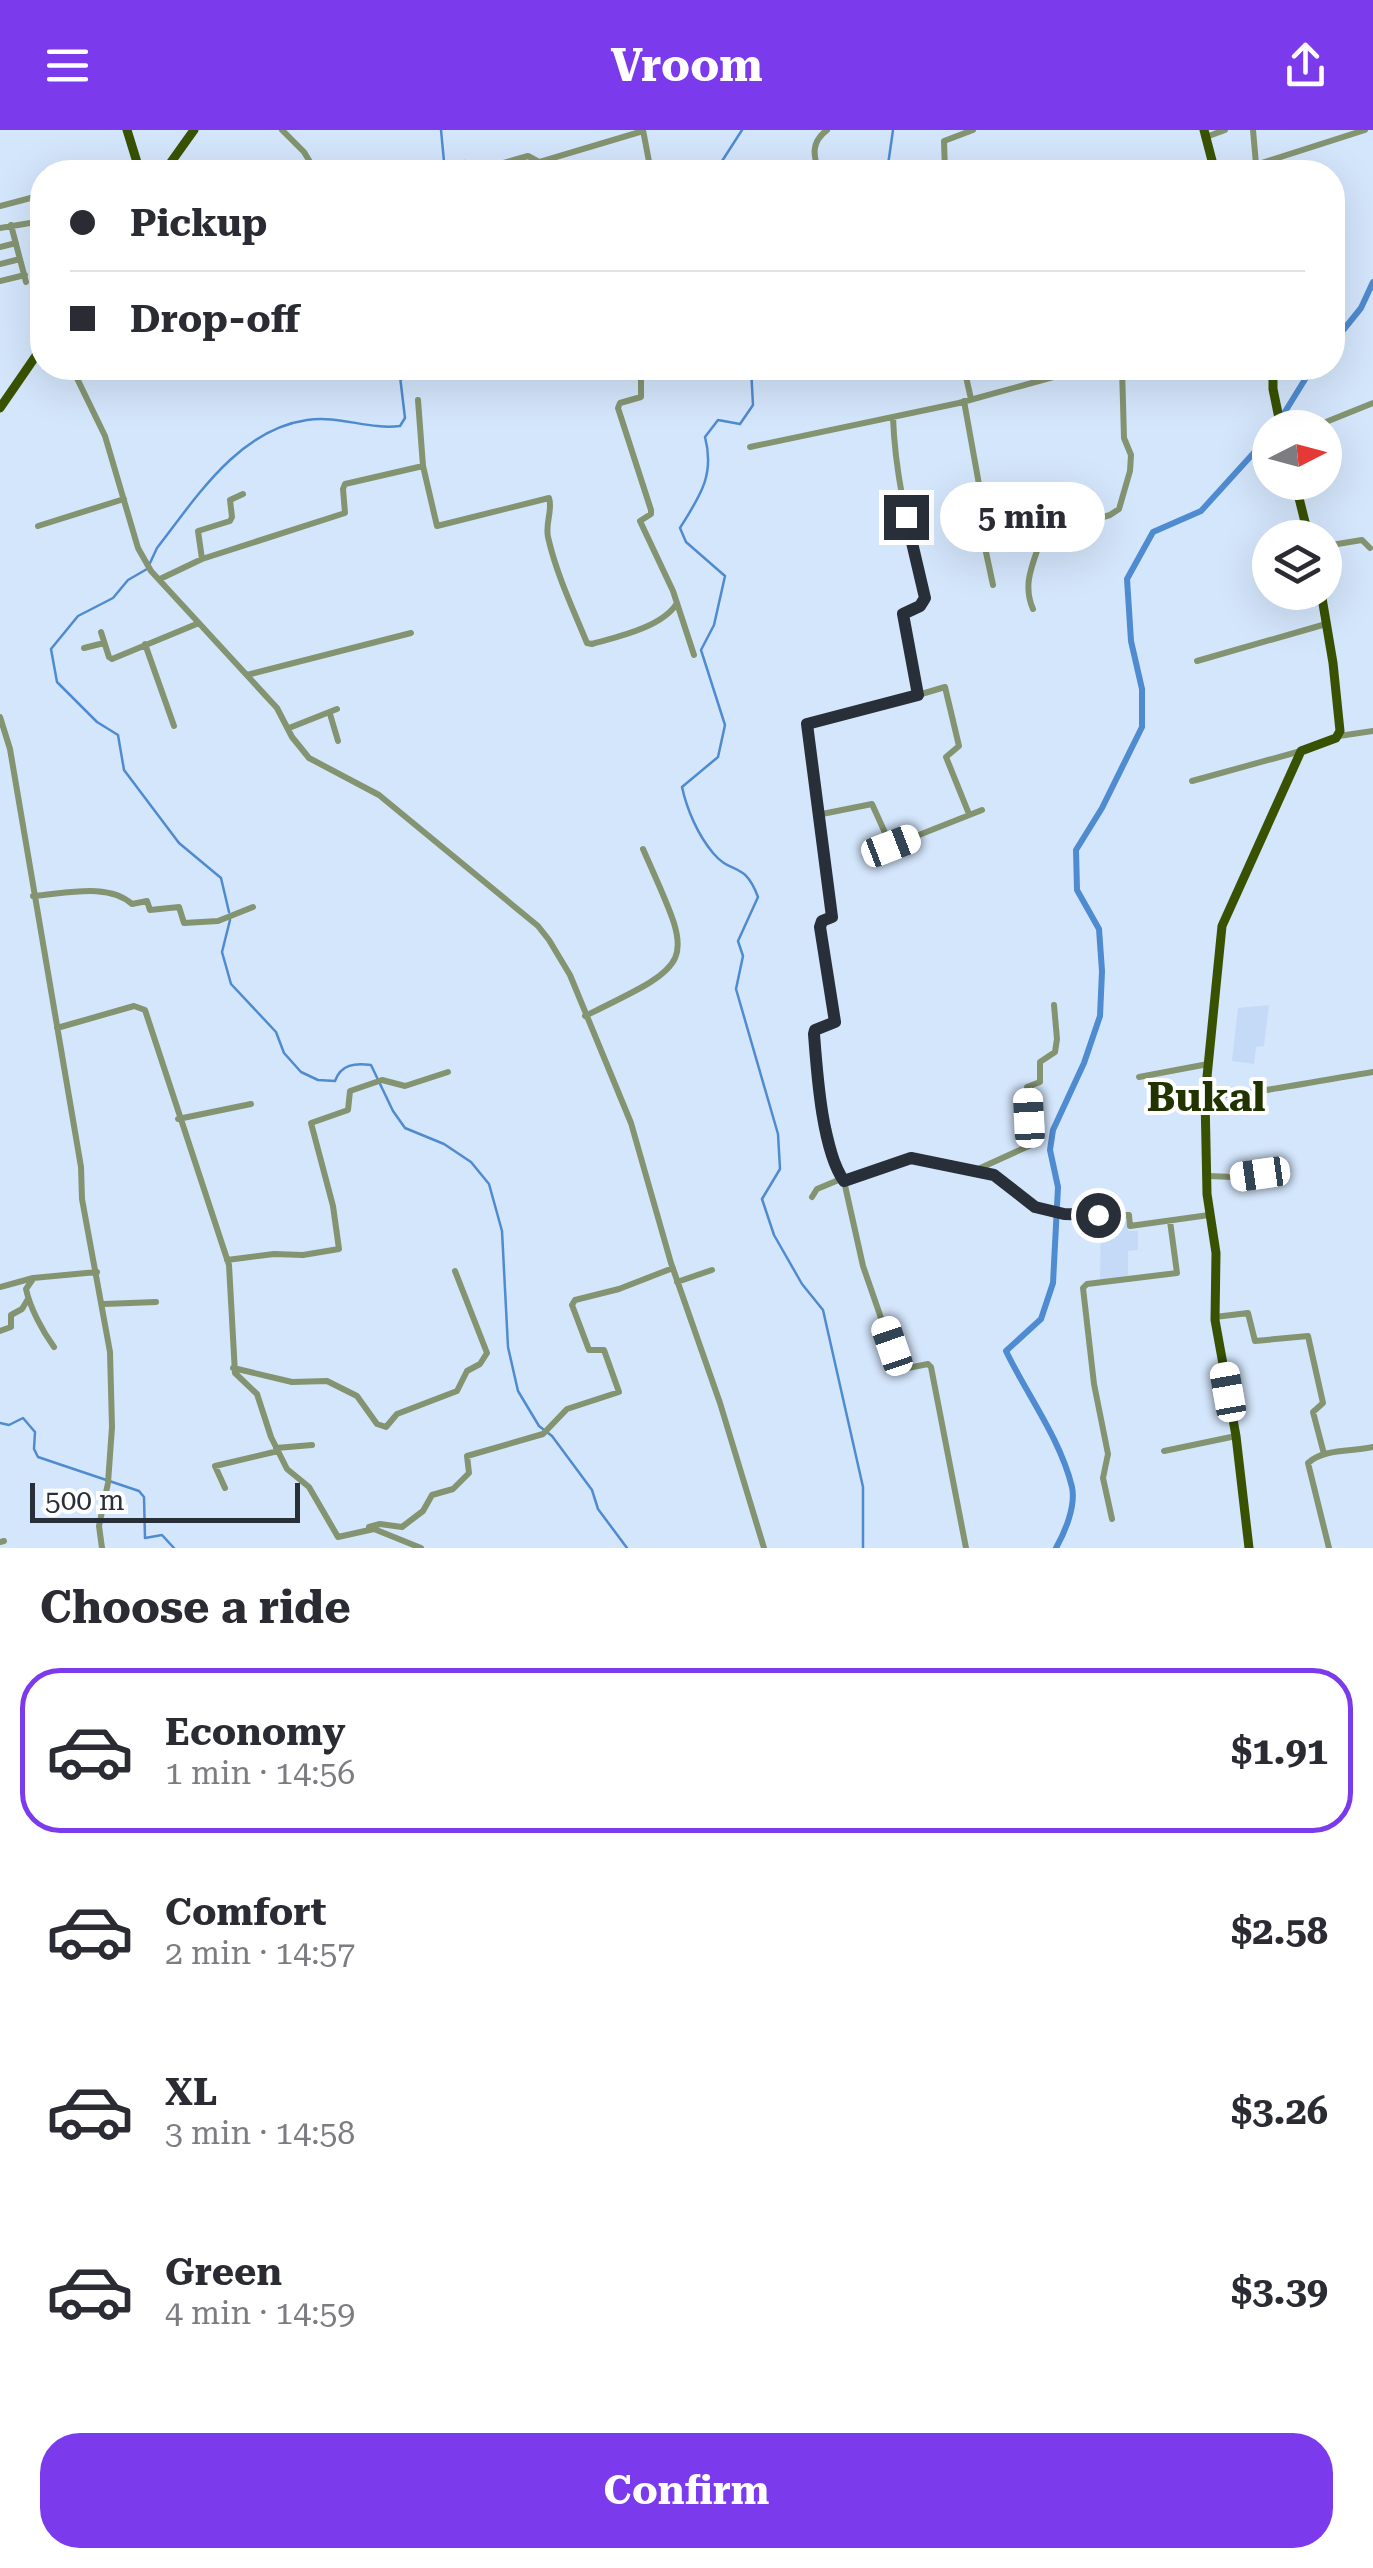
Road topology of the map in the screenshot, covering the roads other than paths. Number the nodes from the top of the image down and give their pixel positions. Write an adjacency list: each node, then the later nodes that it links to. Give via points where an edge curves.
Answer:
1 (127, 130): 11 (main road)
2 (194, 130): 12 (main road)
3 (282, 130): 13 (street)
4 (643, 130): 14 (street); 15 (street)
5 (827, 130): 16 (street, via 816,142)
6 (974, 130): 17 (street, via 944,141)
7 (1225, 130): 10 (street)
8 (1253, 130): 19 (street)
9 (1365, 130): 20 (street)
10 (1205, 133): 18 (main road)
11 (136, 160)
12 (173, 160)
13 (309, 160)
14 (546, 160)
15 (649, 160)
16 (816, 160)
17 (944, 160)
18 (1212, 160)
19 (1256, 160)
20 (1269, 160)
21 (30, 198): 22 (street)
22 (0, 206)
23 (30, 223): 24 (street)
24 (12, 225): 25 (street); 26 (street)
25 (0, 228)
26 (16, 243): 27 (street); 28 (street)
27 (0, 247)
28 (20, 259): 29 (street); 30 (street, via 26,279)
29 (0, 264)
30 (0, 281)
31 (30, 364): 41 (main road)
32 (78, 380): 48 (street, via 101,425)
33 (641, 380): 55 (street, via 642,397 618,408 651,510 640,521)
34 (966, 380): 39 (street)
35 (1042, 380): 39 (street)
36 (1122, 380): 56 (street, via 1130,471 1119,509 1040,539 1027,581)
37 (1273, 380): 42 (main road)
38 (418, 400): 46 (street)
39 (968, 400): 44 (street); 54 (street, via 982,501 977,510)
40 (1373, 403): 43 (street)
41 (0, 408)
42 (1277, 410)
43 (1342, 415)
44 (893, 417): 45 (street); 68 (street, via 925,598 903,614)
45 (750, 446)
46 (423, 466): 52 (street, via 345,484 341,515); 55 (street, via 437,526 549,498 552,549 587,643 663,617)
47 (243, 494): 52 (street, via 230,500 230,520 198,531)
48 (124, 499): 49 (street); 53 (street, via 138,548)
49 (38, 526)
50 (1342, 543): 51 (street, via 1362,540)
51 (1370, 548)
52 (202, 558): 53 (street)
53 (159, 579): 58 (street)
54 (993, 585)
55 (677, 603): 65 (street)
56 (1033, 608)
57 (1324, 610): 59 (main road)
58 (200, 623): 63 (street); 67 (street)
59 (1326, 624): 66 (street); 73 (main road)
60 (101, 632): 62 (street)
61 (411, 633): 67 (street)
62 (104, 643): 63 (street, via 112,659); 64 (street)
63 (145, 644): 70 (street)
64 (84, 648)
65 (694, 655)
66 (1197, 661)
67 (247, 675): 71 (street)
68 (918, 695): 78 (street, via 807,724); 79 (street, via 946,687 959,746 946,757)
69 (0, 716): 81 (street)
70 (174, 726)
71 (289, 728): 74 (street, via 333,712); 84 (street, via 309,758 380,795 542,931 570,974)
72 (1373, 731): 73 (street)
73 (1339, 736): 75 (main road)
74 (338, 741)
75 (1301, 752): 76 (street); 86 (main road, via 1222,926)
76 (1192, 781)
77 (982, 810): 79 (street)
78 (817, 815): 79 (street, via 872,804 891,846); 96 (street, via 832,917 820,927 836,1018 814,1034 821,1104)
79 (970, 815)
80 (643, 849): 84 (street, via 678,928 676,958 672,969 644,988)
81 (33, 896): 82 (street, via 108,891 132,904 147,900 150,910 179,907 184,923); 85 (street)
82 (253, 907)
83 (1054, 1006): 94 (street, via 1055,1052 1040,1062 1040,1082 1027,1087 1030,1145)
84 (584, 1016): 101 (street, via 628,1116)
85 (57, 1028): 92 (street, via 141,1006); 104 (street)
86 (1208, 1064): 89 (street); 90 (main road)
87 (448, 1072): 100 (street, via 406,1086 382,1080 350,1091 348,1110 312,1123 339,1250)
88 (1373, 1072): 90 (street)
89 (1139, 1077)
90 (1205, 1097): 95 (main road)
91 (251, 1104): 92 (street)
92 (178, 1118): 100 (street)
93 (1286, 1170): 95 (street)
94 (975, 1171): 96 (street, via 911,1158); 99 (street, via 994,1175 1035,1207 1054,1213 1129,1215 1130,1226)
95 (1207, 1176): 98 (main road)
96 (843, 1180): 97 (street); 127 (street, via 898,1367 931,1368)
97 (812, 1197)
98 (1210, 1215): 99 (street); 111 (main road)
99 (1170, 1221): 122 (street, via 1177,1273 1083,1288)
100 (227, 1260): 114 (street)
101 (672, 1268): 106 (street); 123 (street, via 572,1305 589,1350 604,1350 619,1392 567,1409 543,1434 467,1456 469,1473 453,1489 432,1495 402,1527 380,1524)
102 (712, 1270): 106 (street)
103 (456, 1271): 114 (street, via 487,1353 456,1392 397,1414 386,1427 357,1396 326,1381 292,1382)
104 (96, 1272): 105 (street); 110 (street)
105 (34, 1278): 107 (street); 108 (street)
106 (677, 1282): 126 (street)
107 (0, 1288)
108 (28, 1298): 112 (street, via 11,1315 11,1327); 113 (street)
109 (156, 1302): 110 (street)
110 (104, 1304): 124 (street, via 112,1428)
111 (1215, 1317): 115 (main road); 120 (street, via 1248,1313 1256,1340 1308,1336 1320,1380 1323,1404 1313,1412)
112 (0, 1330)
113 (54, 1347)
114 (234, 1368): 118 (street, via 256,1394)
115 (1236, 1436): 119 (street); 128 (main road)
116 (312, 1446): 118 (street)
117 (1373, 1447): 120 (street)
118 (277, 1450): 121 (street, via 215,1466); 123 (street, via 287,1469 310,1486 338,1537)
119 (1164, 1451)
120 (1324, 1454): 129 (street, via 1308,1463)
121 (226, 1488)
122 (1112, 1519)
123 (359, 1531): 125 (street, via 380,1530)
124 (102, 1548)
125 (421, 1548)
126 (764, 1548)
127 (966, 1548)
128 (1249, 1548)
129 (1329, 1548)

